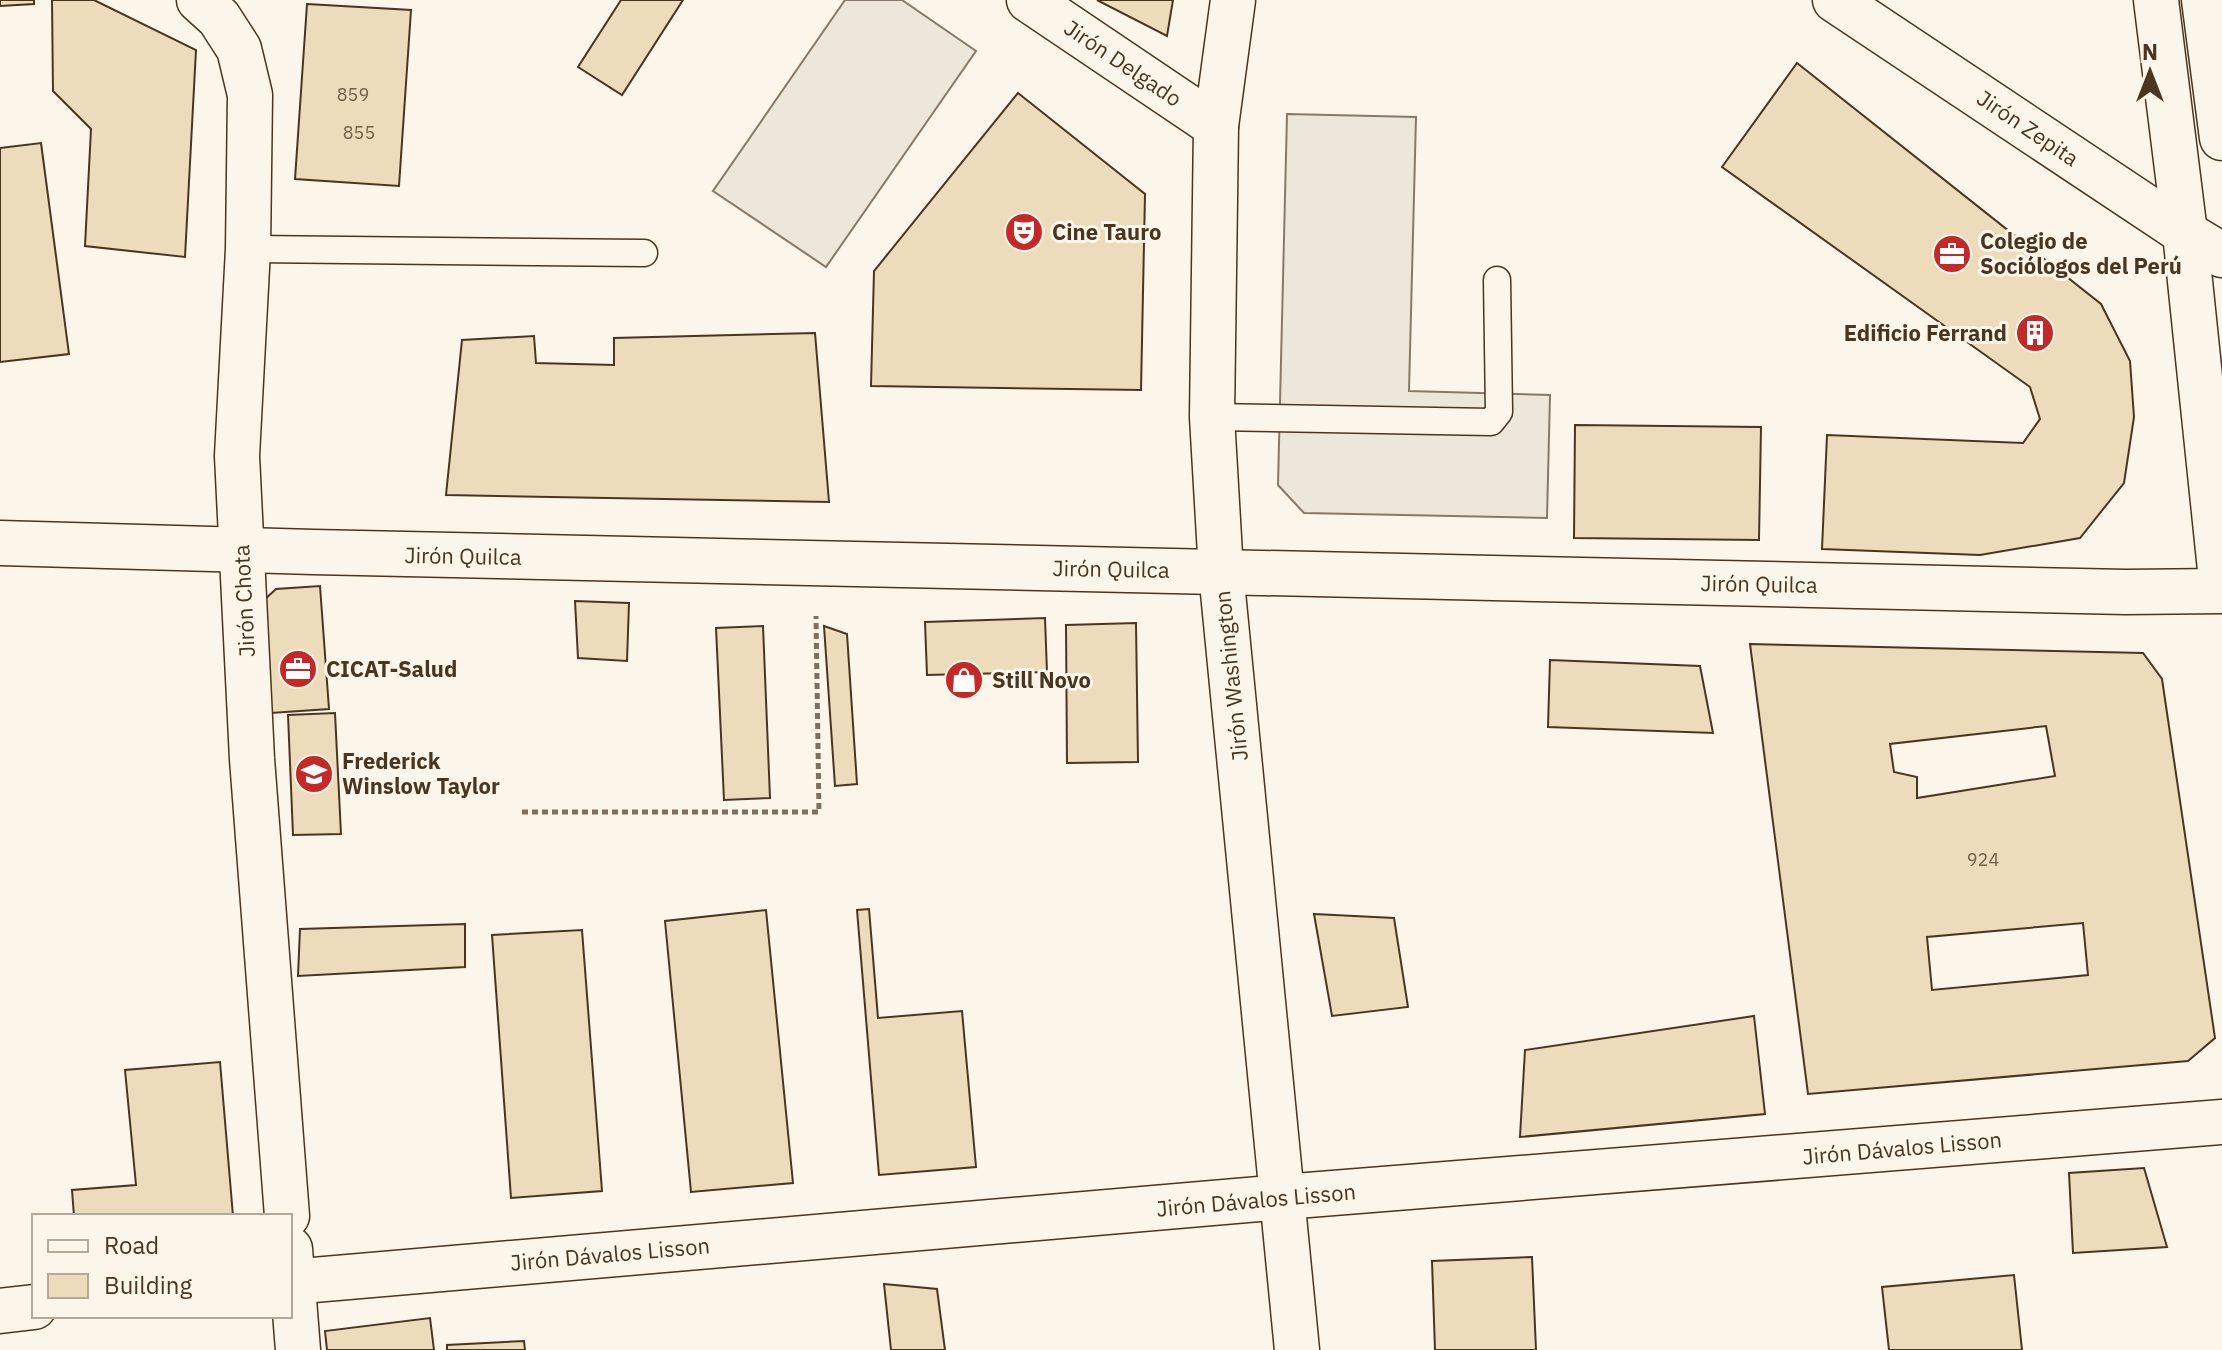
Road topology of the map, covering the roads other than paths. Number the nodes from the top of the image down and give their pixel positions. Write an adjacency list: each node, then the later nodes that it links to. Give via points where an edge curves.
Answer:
1 (199, 0): 10 (street, Jirón Chota, via 219,18 239,49 250,95)
2 (1029, 0): 7 (street, Jirón Delgado)
3 (1233, 0): 7 (street, Jirón Washington)
4 (1835, 0): 9 (street, Jirón Zepita)
5 (2156, 0): 9 (street)
6 (2204, 0): 8 (street)
7 (1216, 126): 14 (street, Jirón Washington)
8 (2222, 138)
9 (2185, 233): 12 (street, Jirón Zepita); 18 (street)
10 (248, 249): 11 (lane); 16 (street, Jirón Chota, via 237,456)
11 (644, 253)
12 (2222, 255)
13 (1497, 280): 14 (lane, via 1499,412 1491,422)
14 (1212, 417): 17 (street, Jirón Washington)
15 (0, 543): 16 (street, Jirón Quilca)
16 (242, 550): 17 (street, Jirón Quilca); 21 (street, Jirón Chota, via 252,759)
17 (1221, 572): 18 (street, Jirón Quilca, via 2110,592); 20 (street, Jirón Washington)
18 (2222, 590)
19 (2222, 1122): 20 (street, Jirón Dávalos Lisson)
20 (1283, 1197): 22 (street, Jirón Dávalos Lisson); 27 (street, Jirón Washington)
21 (287, 1214)
22 (292, 1271)
23 (292, 1282): 26 (street)
24 (32, 1307): 25 (street)
25 (0, 1311)
26 (298, 1350)
27 (1297, 1350)

